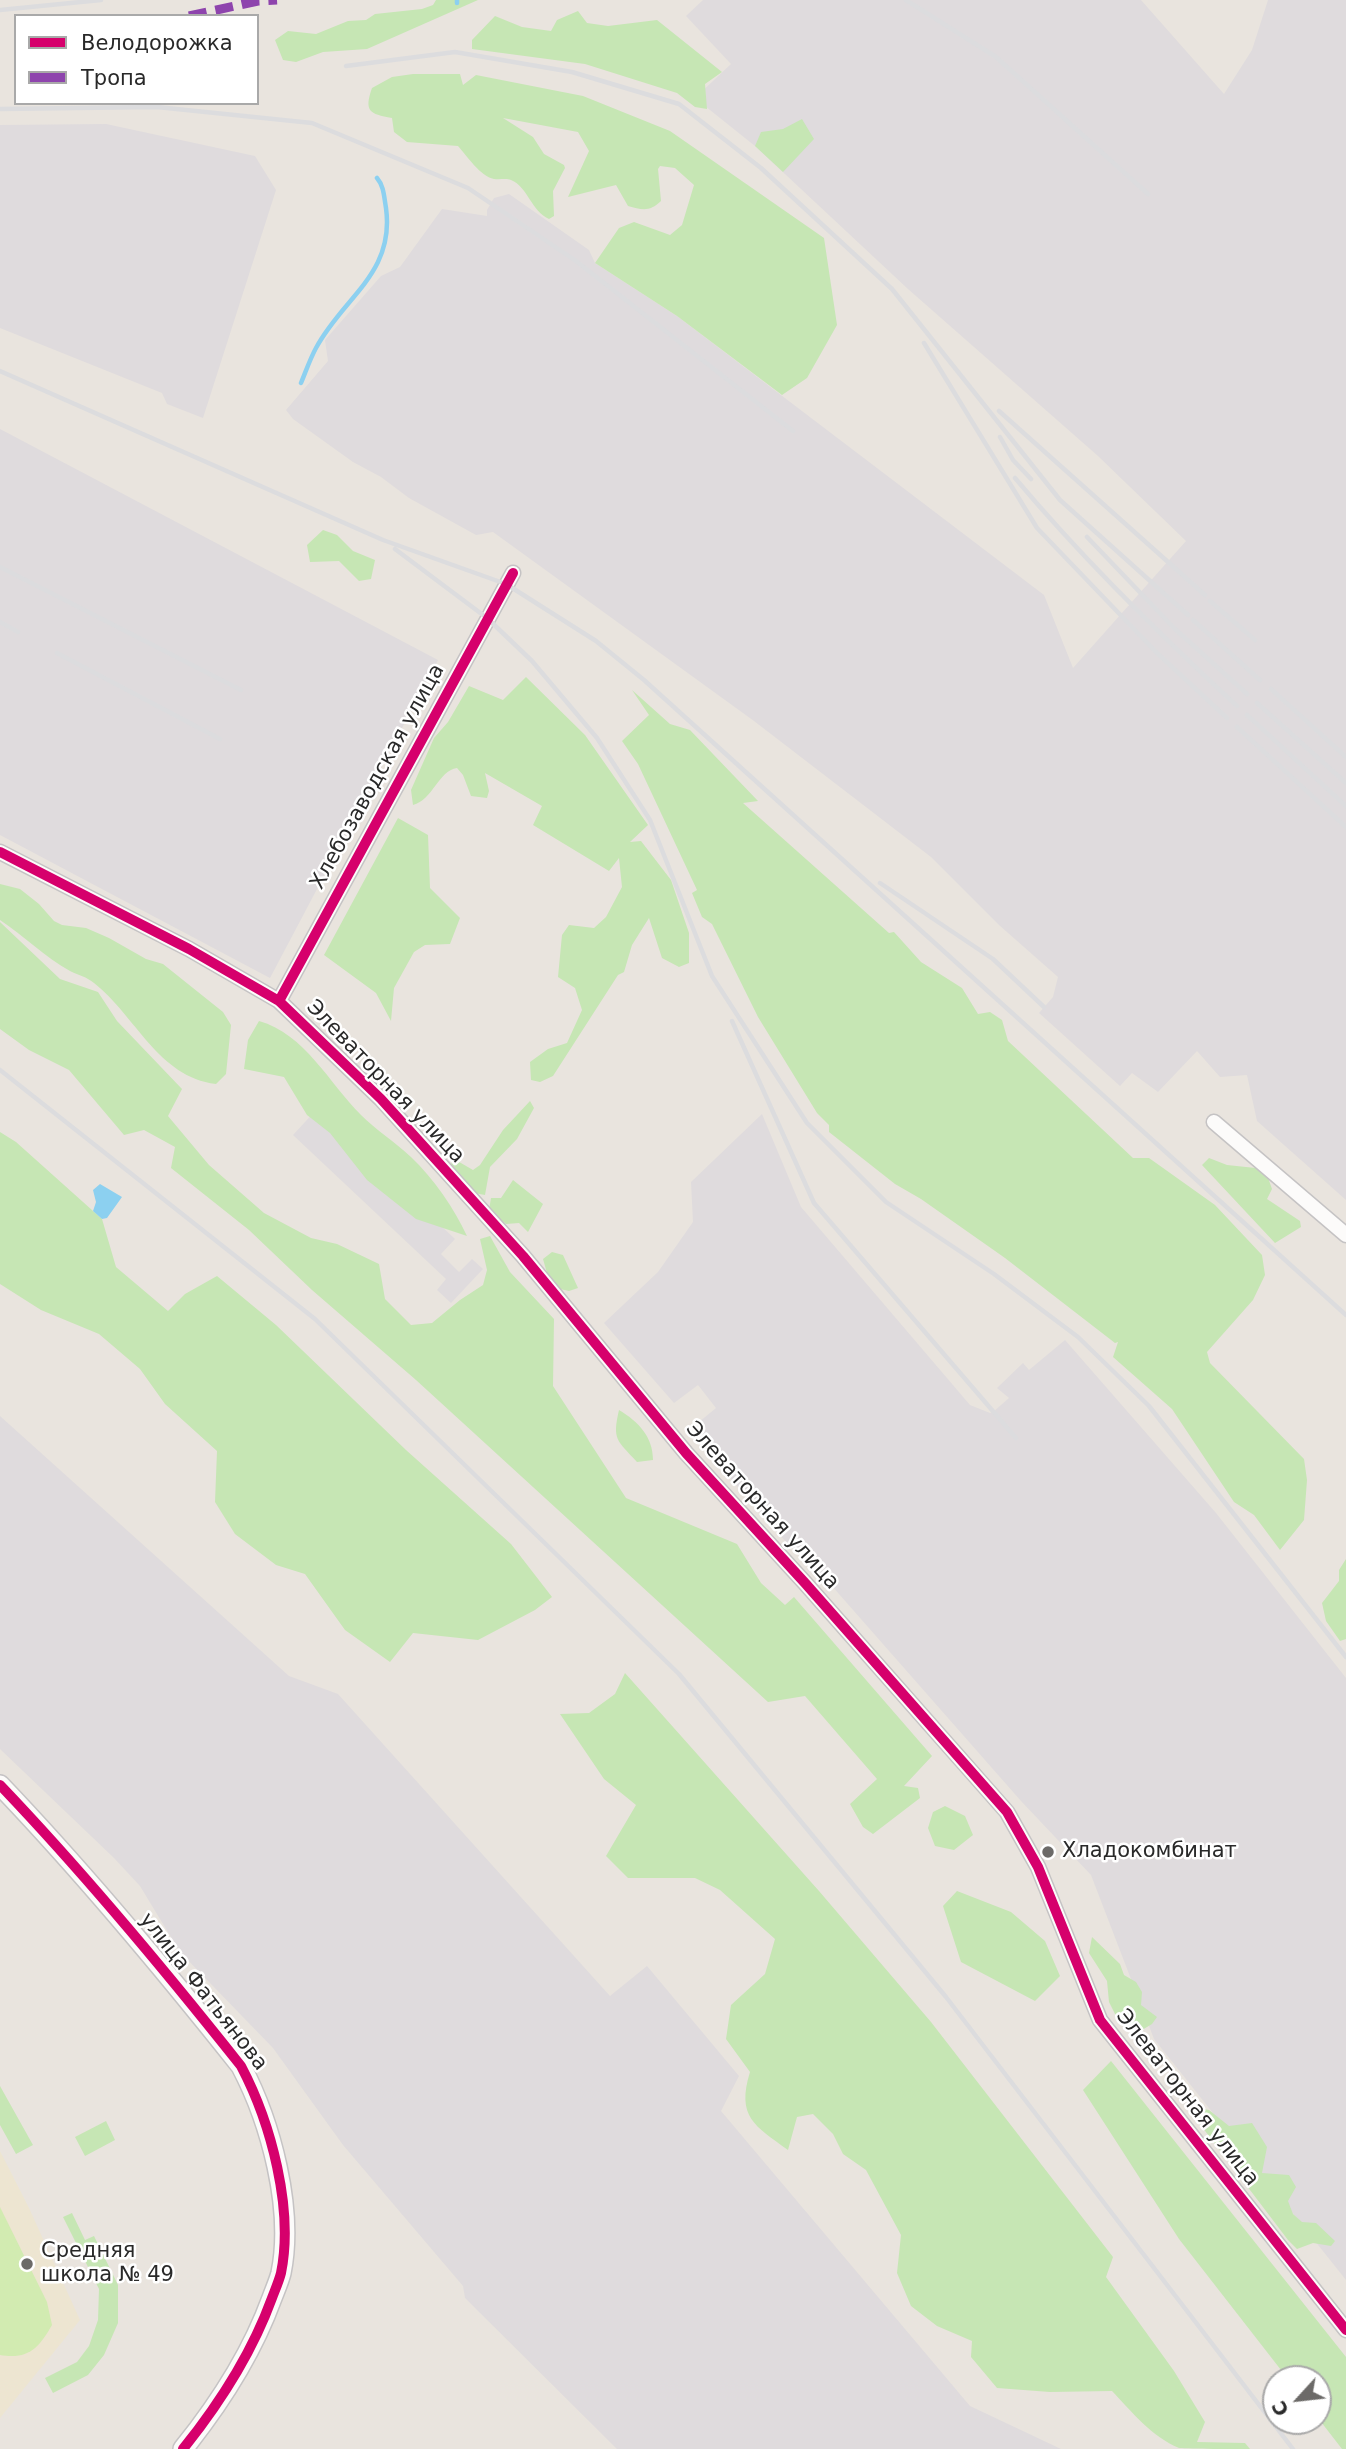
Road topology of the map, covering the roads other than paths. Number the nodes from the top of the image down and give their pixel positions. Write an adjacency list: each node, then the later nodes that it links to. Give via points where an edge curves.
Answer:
1 (513, 573): 3 (street, Хлебозаводская улица)
2 (0, 852): 3 (street, Элеваторная улица)
3 (279, 1001): 7 (street, Элеваторная улица, via 381,1099 523,1256 686,1453 1007,1812 1038,1867 1100,2020)
4 (1214, 1122): 5 (street)
5 (1346, 1235)
6 (0, 1785): 8 (street, улица Фатьянова, via 134,1933 241,2066 271,2145 285,2216 281,2273 261,2326 213,2412)
7 (1346, 2330)
8 (183, 2449)

